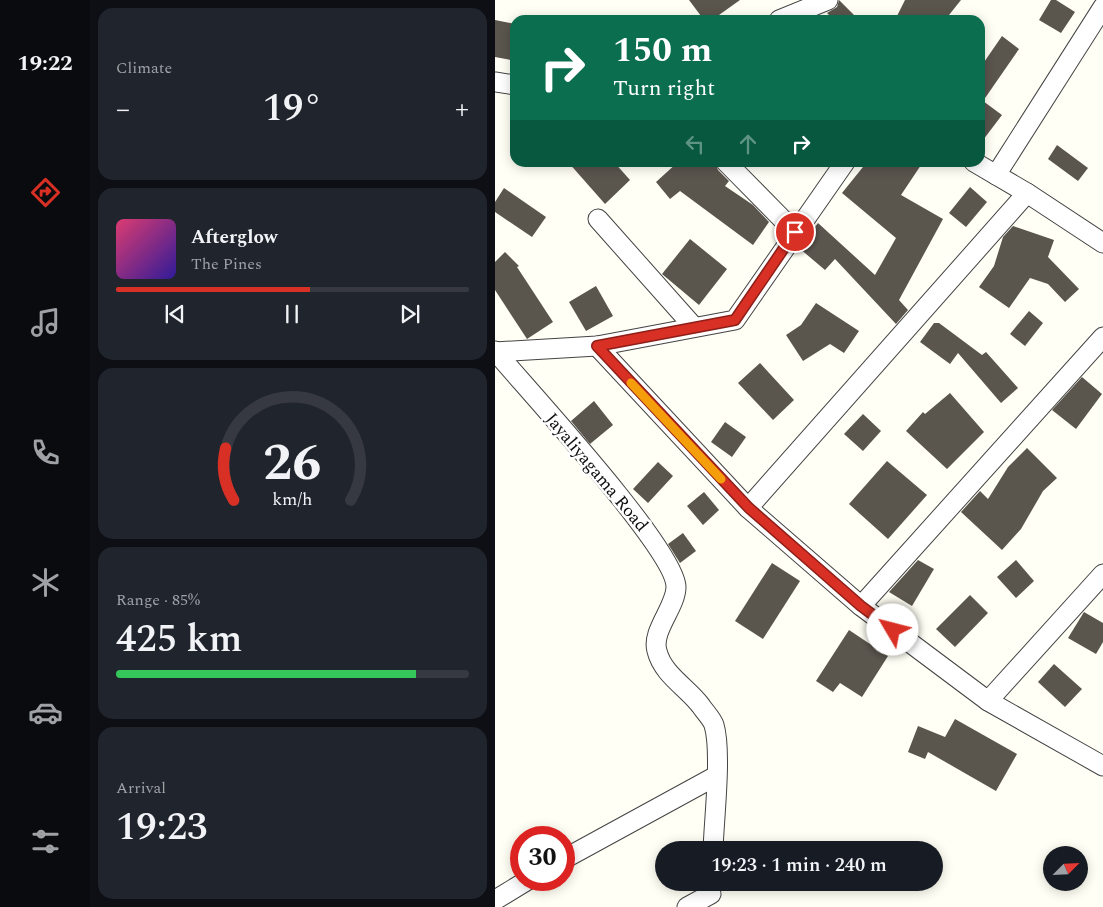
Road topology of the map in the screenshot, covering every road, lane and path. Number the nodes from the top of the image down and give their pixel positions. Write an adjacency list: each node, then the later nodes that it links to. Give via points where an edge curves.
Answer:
1 (828, 0): 3 (street)
2 (1103, 7): 9 (street)
3 (791, 15)
4 (495, 82): 5 (street)
5 (510, 84)
6 (731, 167): 12 (street)
7 (841, 167): 12 (street)
8 (982, 167): 9 (street)
9 (996, 175): 10 (street)
10 (1027, 193): 13 (street); 18 (street)
11 (598, 219): 14 (street)
12 (795, 232): 14 (street, via 735,320)
13 (1103, 243)
14 (694, 327): 16 (street)
15 (1103, 337): 20 (street)
16 (597, 346): 17 (street); 18 (street)
17 (495, 351): 23 (street, Jayaliyagama Road, via 641,522 671,571 676,587 656,650 665,670 700,705 714,725)
18 (749, 508): 20 (street)
19 (1103, 574): 21 (street)
20 (861, 606): 21 (street)
21 (988, 701): 22 (street)
22 (1103, 766)
23 (716, 776): 24 (street, Jayaliyagama Road); 25 (street)
24 (713, 841)
25 (575, 853)
26 (510, 891): 28 (street)
27 (711, 894): 29 (street)
28 (495, 900)
29 (687, 907)

